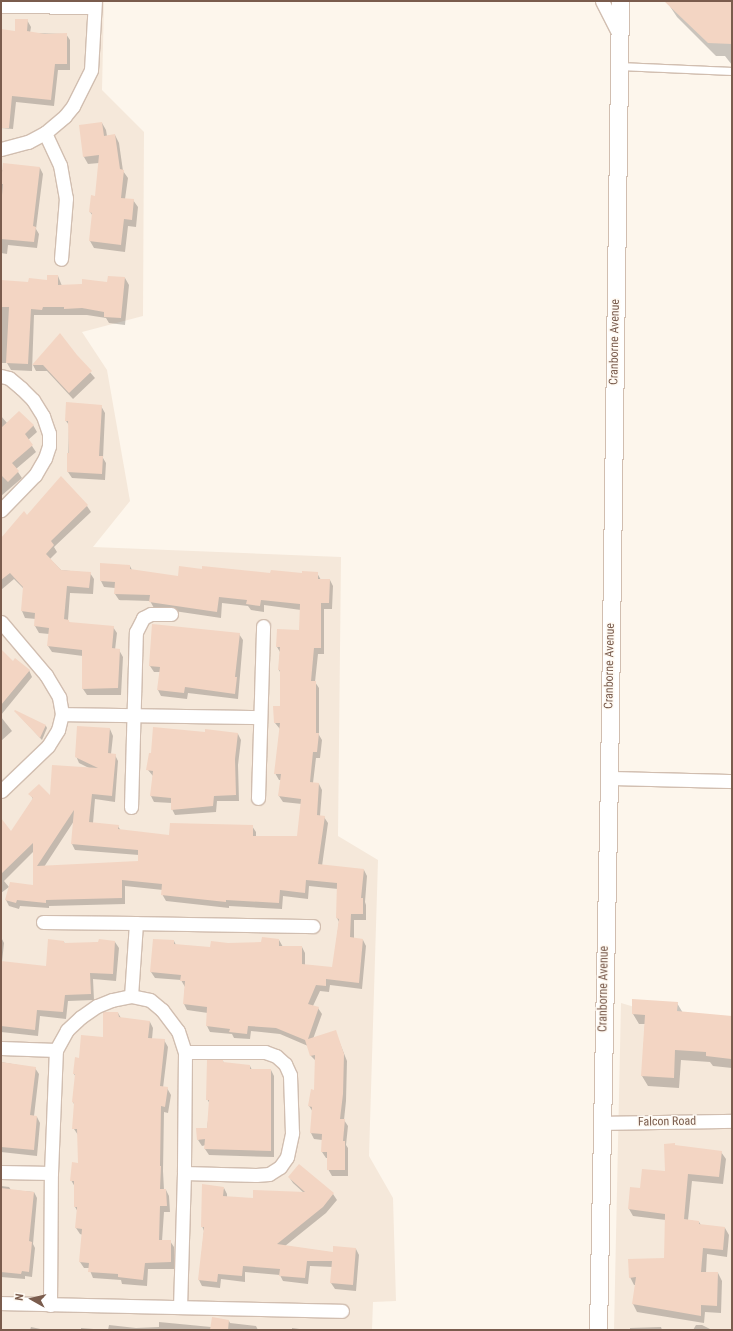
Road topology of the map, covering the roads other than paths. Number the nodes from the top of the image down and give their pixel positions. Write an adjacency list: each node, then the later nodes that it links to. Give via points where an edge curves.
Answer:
1 (602, 1): 5 (street)
2 (620, 1): 5 (street, Cranborne Avenue)
3 (95, 4): 4 (street); 8 (street, via 91,70 73,106)
4 (1, 6)
5 (620, 34): 6 (street, Cranborne Avenue)
6 (619, 66): 7 (lane); 19 (street, Cranborne Avenue)
7 (732, 71)
8 (45, 133): 9 (street, via 28,142); 10 (street, via 60,165 66,198)
9 (1, 149)
10 (60, 258)
11 (1, 376): 12 (street, via 9,378 21,388 44,416 49,433 49,446 35,474)
12 (1, 510)
13 (171, 614): 17 (street, via 151,614 143,618 139,624 136,632)
14 (1, 622): 16 (street, via 46,675 59,697)
15 (263, 626): 18 (street)
16 (62, 714): 17 (street); 21 (street, via 58,730 48,746)
17 (133, 715): 18 (street); 23 (street)
18 (260, 717): 22 (street)
19 (609, 778): 20 (street); 32 (street, Cranborne Avenue)
20 (732, 781)
21 (1, 791)
22 (258, 798)
23 (131, 807)
24 (43, 922): 25 (street)
25 (136, 923): 26 (street); 27 (street)
26 (313, 926)
27 (131, 996): 29 (street, via 112,1000 81,1016 67,1030); 30 (street, via 150,1000 162,1010 178,1031)
28 (1, 1048): 29 (street)
29 (56, 1050): 34 (street)
30 (185, 1052): 35 (street); 35 (street, via 265,1052 276,1056 285,1064 290,1075 292,1133 287,1157 280,1167 269,1174)
31 (732, 1122): 32 (street, Falcon Road)
32 (602, 1123): 40 (street, Cranborne Avenue)
33 (1, 1172): 34 (street)
34 (51, 1173): 37 (street)
35 (184, 1173): 38 (street)
36 (1, 1303): 37 (street)
37 (50, 1305): 38 (street)
38 (180, 1307): 39 (street)
39 (342, 1311)
40 (598, 1330)

